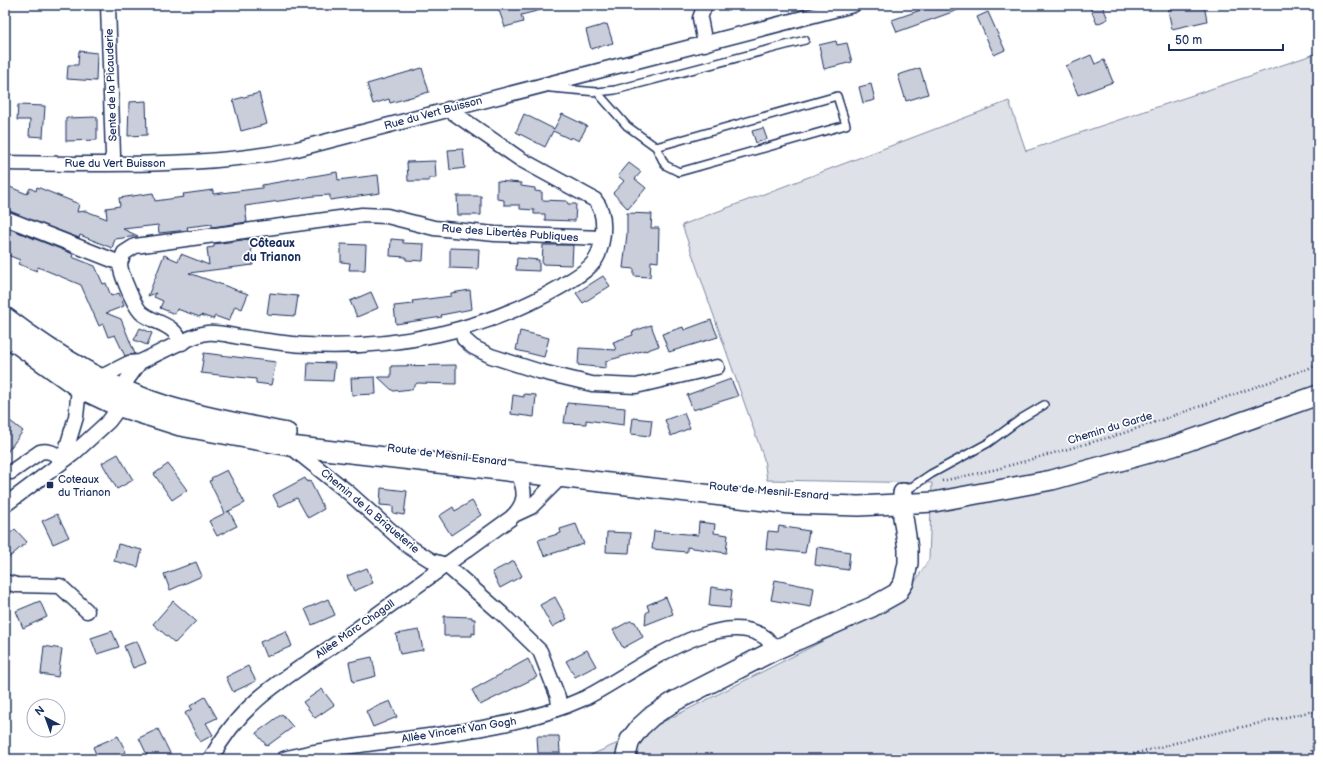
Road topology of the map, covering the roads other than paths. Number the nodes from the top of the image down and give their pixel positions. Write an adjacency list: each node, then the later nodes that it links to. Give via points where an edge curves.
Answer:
1 (108, 5): 11 (street, Sente de la Picauderie, via 113,155)
2 (705, 5): 5 (street, via 700,18)
3 (853, 5): 5 (street, Rue du Vert Buisson)
4 (805, 40): 7 (lane, via 614,90)
5 (705, 44): 6 (street, Rue du Vert Buisson)
6 (535, 86): 7 (lane); 8 (street, Rue du Vert Buisson)
7 (597, 92): 9 (lane, via 627,126)
8 (448, 109): 11 (street, Rue du Vert Buisson, via 257,157 200,162); 13 (street, via 520,159 595,200 603,214)
9 (656, 147): 9 (lane, via 665,165 679,172 846,125 837,96)
10 (5, 162): 11 (street, Rue du Vert Buisson)
11 (110, 164)
12 (5, 218): 14 (street)
13 (602, 238): 14 (street, Rue des Libertés Publiques, via 495,234 434,228 387,216 362,215 135,246 124,253); 16 (street, via 596,258 576,277 520,307)
14 (120, 263): 18 (street, via 138,309 144,315 169,327)
15 (5, 317): 21 (main road, Route de Mesnil-Esnard, via 48,348)
16 (461, 329): 18 (street, via 406,340 338,345 280,343 213,333 200,335); 20 (street, via 464,339 491,356 592,384 636,386)
17 (5, 335): 22 (main road, Route de Mesnil-Esnard)
18 (182, 343): 19 (street)
19 (140, 362): 21 (street, via 129,363); 23 (street)
20 (717, 367)
21 (99, 378): 22 (street); 23 (main road, Route de Mesnil-Esnard)
22 (79, 388): 26 (main road, Route de Mesnil-Esnard); 28 (street, via 76,417)
23 (123, 388): 26 (street); 32 (main road, Route de Mesnil-Esnard, via 170,407 289,434 404,450 793,495)
24 (1318, 396): 32 (main road, via 1138,457 1052,480 981,492)
25 (1044, 405): 32 (lane, via 988,442 931,474)
26 (117, 406): 27 (main road, Route de Mesnil-Esnard, via 180,426); 28 (street, via 109,421)
27 (290, 446): 30 (main road, Route de Mesnil-Esnard); 35 (street, Chemin de la Briqueterie, via 349,493 408,546 432,561)
28 (63, 460): 29 (street, via 46,450 11,472); 33 (street, via 44,477)
29 (5, 472)
30 (518, 473): 31 (main road, Route de Mesnil-Esnard); 34 (street, via 525,493)
31 (560, 478): 32 (main road, Route de Mesnil-Esnard, via 791,504 859,506); 34 (street, Allée Marc Chagall, via 531,507)
32 (903, 499): 38 (main road, via 902,517 908,563 904,582 897,593 872,607)
33 (5, 504)
34 (516, 514): 35 (street, Allée Marc Chagall)
35 (446, 565): 39 (street, Chemin de la Briqueterie, via 540,651 558,697); 40 (street, Allée Marc Chagall, via 267,690 238,718)
36 (5, 582): 37 (street, via 17,585 60,586)
37 (87, 611)
38 (775, 650): 39 (street, Allée Vincent Van Gogh, via 766,639 747,631 731,629 714,632 679,644 585,698); 42 (main road, via 675,701 645,722 630,740)
39 (559, 708): 41 (street, Allée Vincent Van Gogh, via 506,724 322,750)
40 (211, 759)
41 (284, 759)
42 (625, 759)

